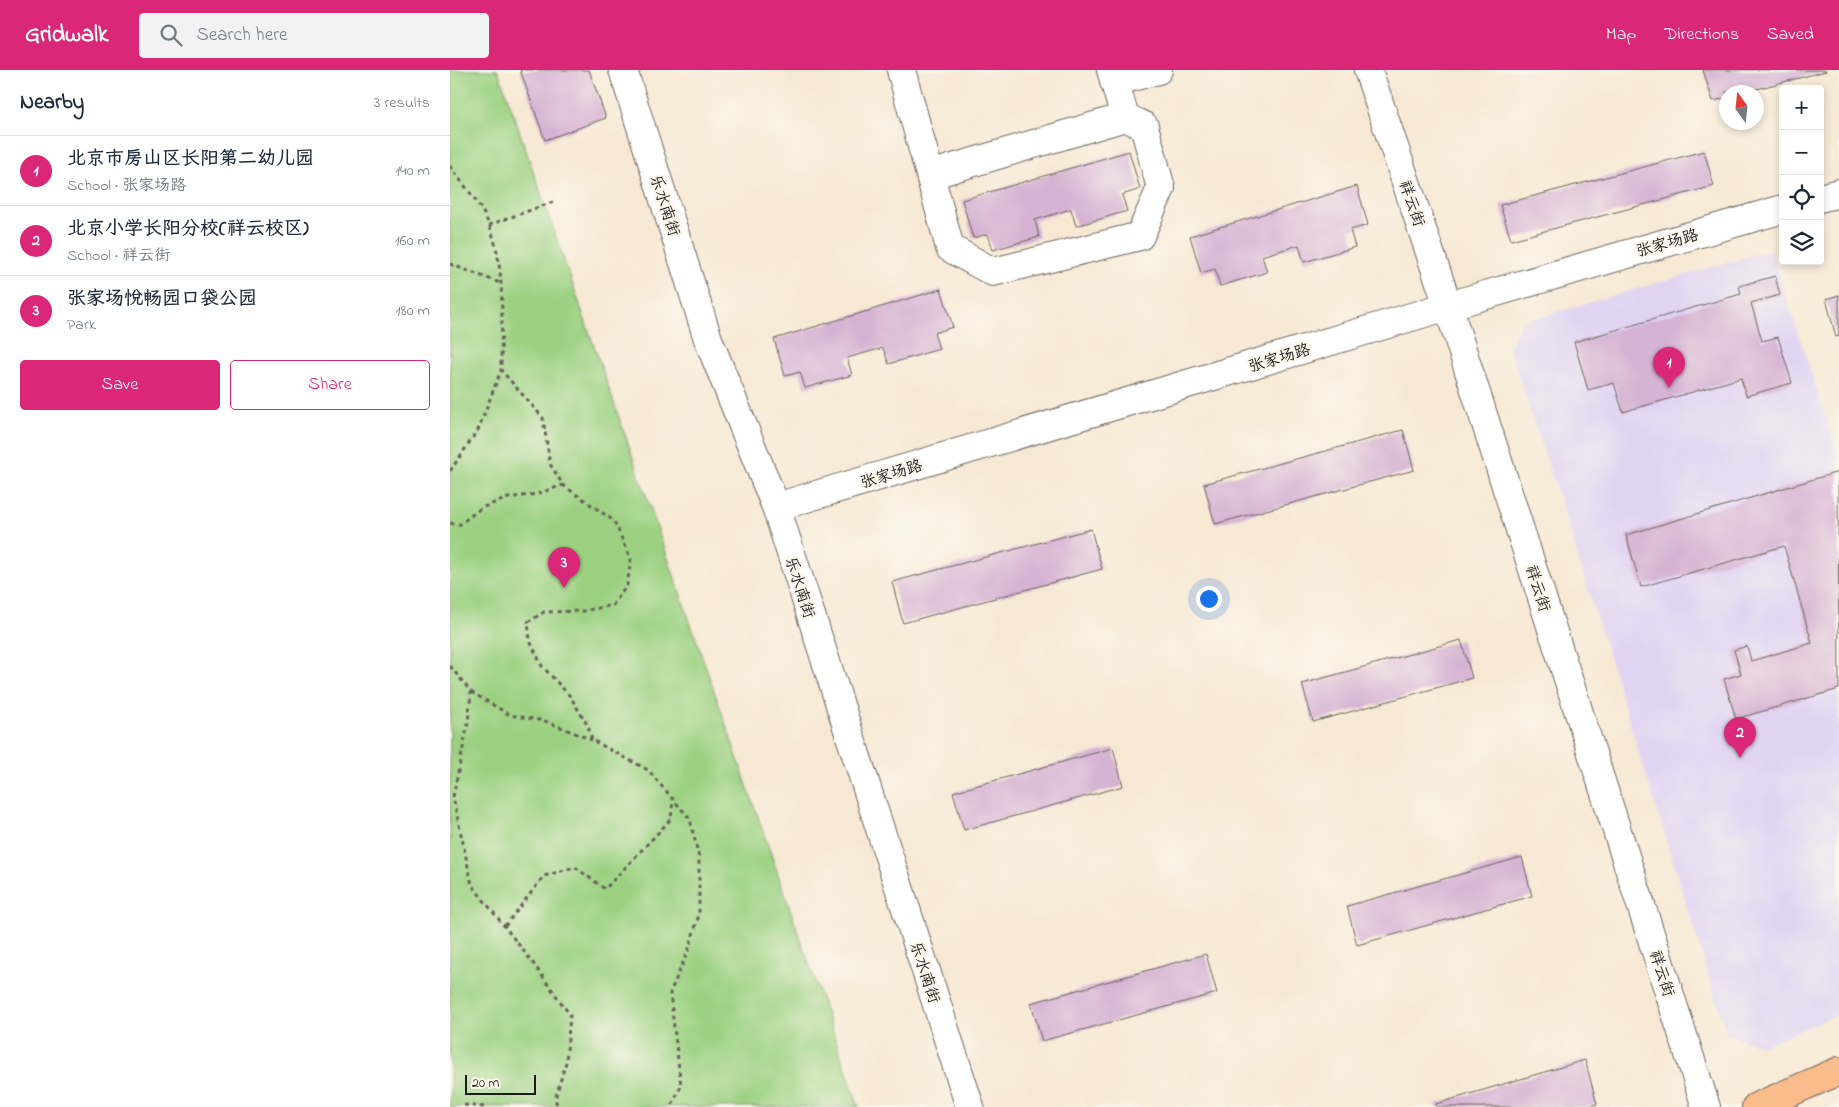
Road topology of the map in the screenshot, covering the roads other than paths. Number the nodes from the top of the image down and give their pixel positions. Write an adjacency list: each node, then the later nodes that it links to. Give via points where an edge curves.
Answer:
1 (623, 70): 12 (street, 乐水南街, via 708,339)
2 (901, 70): 7 (street)
3 (1158, 70): 5 (street)
4 (1368, 70): 11 (street, 祥云街)
5 (1112, 76): 6 (street)
6 (1125, 117): 7 (street); 7 (street, via 1144,126 1161,188 1140,236 993,272 950,248)
7 (930, 176)
8 (1839, 193): 9 (street)
9 (1824, 197)
10 (1779, 210): 11 (street, 张家场路)
11 (1448, 306): 12 (street, 张家场路); 15 (street, 祥云街)
12 (776, 506): 14 (street, 乐水南街)
13 (1839, 1071): 16 (main road)
14 (970, 1107)
15 (1706, 1107)
16 (1756, 1107)

